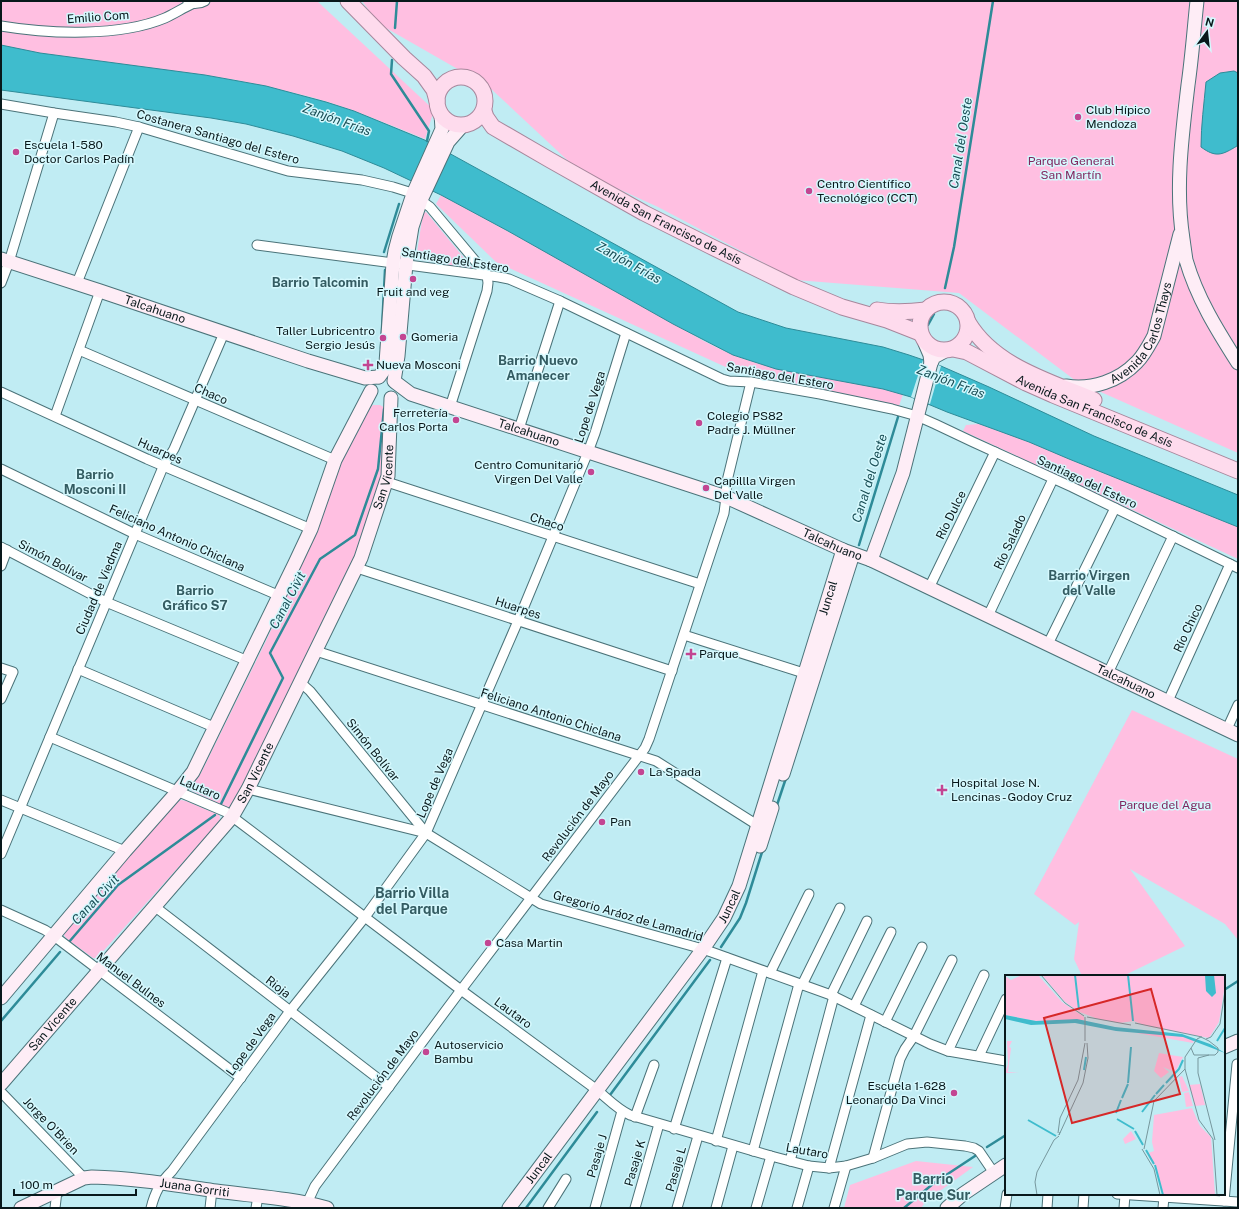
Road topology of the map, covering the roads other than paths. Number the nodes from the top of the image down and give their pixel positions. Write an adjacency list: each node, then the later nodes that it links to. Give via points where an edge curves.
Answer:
1 (205, 1): 4 (street, Emilio Com)
2 (348, 1): 6 (main road)
3 (1197, 1): 17 (street, Avenida Carlos Thays, via 1180,178)
4 (189, 2): 5 (street, Emilio Com, via 164,18 134,27 68,32 23,30)
5 (1, 26)
6 (404, 58): 7 (main road, via 429,73); 9 (main road, via 430,84)
7 (450, 80): 9 (main road, via 438,94); 10 (main road, via 464,77 478,84 485,96)
8 (1, 104): 11 (street, Costanera Santiago del Estero)
9 (439, 107): 12 (main road, Avenida San Francisco de Asís, via 445,119 451,123); 15 (street, via 442,130)
10 (484, 111): 12 (main road, via 476,120); 14 (main road, Avenida San Francisco de Asís, via 493,126)
11 (54, 113): 13 (street, Costanera Santiago del Estero); 19 (street)
12 (467, 124): 14 (main road, Avenida San Francisco de Asís); 15 (street)
13 (139, 127): 16 (street, Costanera Santiago del Estero, via 282,169); 23 (street)
14 (514, 138): 25 (main road, Avenida San Francisco de Asís, via 651,216 794,287)
15 (440, 147): 16 (street)
16 (420, 191): 20 (street); 21 (street, Costanera Santiago del Estero, via 430,207)
17 (1181, 228): 35 (street, Avenida Carlos Thays, via 1186,259 1195,286 1212,322); 39 (street, Avenida Carlos Thays, via 1154,336 1137,362 1109,381 1098,385 1077,388)
18 (258, 245): 20 (street, Santiago del Estero)
19 (5, 260): 22 (street); 23 (street, Talcahuano)
20 (400, 263): 21 (street, Santiago del Estero); 36 (street, via 398,356); 38 (street, via 386,363)
21 (487, 275): 26 (street, Santiago del Estero, via 509,279); 44 (street, via 487,291)
22 (1, 283)
23 (77, 283): 24 (street, Talcahuano)
24 (100, 291): 30 (street, Talcahuano); 32 (street)
25 (822, 298): 27 (main road, Avenida San Francisco de Asís, via 888,312); 31 (main road, Avenida San Francisco de Asís, via 842,307 887,320)
26 (560, 301): 29 (street, Santiago del Estero); 47 (street)
27 (926, 310): 28 (main road, via 939,302 954,304 960,308); 31 (main road, via 919,325)
28 (968, 322): 33 (main road, via 964,339); 39 (main road, Avenida San Francisco de Asís, via 978,336 1000,356)
29 (626, 332): 37 (street, Santiago del Estero, via 722,379); 48 (street, Lope de Vega)
30 (224, 333): 38 (street, Talcahuano); 43 (street, Ciudad de Viedma)
31 (922, 337): 33 (main road, via 930,346); 34 (street)
32 (79, 350): 43 (street, Chaco); 45 (street)
33 (949, 350): 34 (street, via 934,358); 54 (main road, Avenida San Francisco de Asís, via 968,352 1053,395)
34 (931, 363): 46 (street)
35 (1238, 363)
36 (394, 381): 38 (street, via 387,376); 41 (street, Talcahuano); 42 (street, via 396,390)
37 (751, 382): 46 (street, Santiago del Estero, via 820,394); 57 (street, Revolución de Mayo, via 727,481)
38 (375, 383): 42 (street, via 376,398); 50 (street)
39 (1057, 384): 51 (main road, Avenida San Francisco de Asís)
40 (1, 392): 45 (street, Huarpes)
41 (411, 394): 42 (street, Talcahuano); 44 (street, Talcahuano)
42 (392, 398): 56 (street, San Vicente)
43 (195, 400): 50 (street, Chaco); 52 (street, Ciudad de Viedma, via 174,449)
44 (450, 407): 47 (street, Talcahuano)
45 (55, 416): 52 (street, Huarpes)
46 (917, 416): 49 (street, Santiago del Estero); 65 (street, via 903,473)
47 (519, 429): 48 (street, Talcahuano)
48 (588, 452): 57 (street, Talcahuano); 62 (street, Lope de Vega)
49 (995, 452): 55 (street, Santiago del Estero); 70 (street, Río Dulce)
50 (335, 460): 59 (street)
51 (1238, 462)
52 (163, 466): 59 (street, Huarpes); 60 (street, Ciudad de Viedma)
53 (1, 469): 60 (street, Feliciano Antonio Chiclana)
54 (1238, 471)
55 (1053, 479): 58 (street, Santiago del Estero); 73 (street, Río Salado)
56 (387, 482): 62 (street, Chaco); 68 (street, San Vicente)
57 (726, 497): 64 (street, Talcahuano); 69 (street, Revolución de Mayo, via 724,513)
58 (1115, 508): 61 (street, Santiago del Estero); 76 (street)
59 (311, 529): 71 (street)
60 (135, 534): 71 (street, Feliciano Antonio Chiclana); 72 (street, Ciudad de Viedma)
61 (1173, 536): 67 (street, Santiago del Estero); 82 (street)
62 (554, 537): 69 (street, Chaco); 74 (street, Lope de Vega)
63 (4, 548): 66 (street); 72 (street, Simón Bolívar)
64 (848, 552): 65 (street, Talcahuano); 83 (street, Juncal)
65 (871, 560): 70 (street, Talcahuano)
66 (1, 566)
67 (1234, 566): 86 (street, Río Chico)
68 (357, 568): 74 (street, Huarpes); 77 (street, San Vicente)
69 (700, 584): 75 (street, Revolución de Mayo)
70 (928, 588): 73 (street, Talcahuano)
71 (280, 596): 78 (street)
72 (106, 602): 78 (street, Simón Bolívar); 80 (street, Ciudad de Viedma)
73 (988, 616): 76 (street, Talcahuano)
74 (518, 621): 81 (street, Huarpes); 87 (street, Lope de Vega)
75 (684, 635): 81 (street, Revolución de Mayo); 83 (street)
76 (1048, 644): 82 (street, Talcahuano)
77 (316, 651): 84 (street, San Vicente); 87 (street, Feliciano Antonio Chiclana)
78 (248, 661): 89 (street)
79 (1, 668): 85 (street, via 13,672)
80 (78, 669): 89 (street); 91 (street, Ciudad de Viedma)
81 (672, 671): 92 (street, Revolución de Mayo, via 649,739)
82 (1108, 673): 86 (street, Talcahuano)
83 (810, 675): 98 (street, Juncal)
84 (301, 683): 93 (street, San Vicente); 99 (street, Simón Bolívar)
85 (1, 700)
86 (1168, 701): 90 (street, Talcahuano)
87 (481, 705): 92 (street, Feliciano Antonio Chiclana); 99 (street, Lope de Vega)
88 (1238, 705): 90 (street)
89 (216, 728): 94 (street, via 195,769)
90 (1232, 732)
91 (50, 737): 94 (street, Lautaro); 96 (street, Ciudad de Viedma)
92 (639, 756): 98 (street, Feliciano Antonio Chiclana, via 656,761); 103 (street, Revolución de Mayo)
93 (248, 789): 97 (street, San Vicente); 99 (street, Gregorio Aráoz de Lamadrid)
94 (178, 791): 97 (street, Lautaro); 100 (street)
95 (1, 800): 96 (street)
96 (21, 808): 100 (street); 101 (street, Ciudad de Viedma)
97 (232, 816): 104 (street, San Vicente); 107 (street, Lautaro)
98 (761, 828): 112 (street, Juncal, via 739,886)
99 (426, 833): 103 (street, Gregorio Aráoz de Lamadrid); 107 (street, Lope de Vega)
100 (125, 852): 110 (street)
101 (1, 854)
102 (809, 894): 116 (street)
103 (531, 898): 112 (street, Gregorio Aráoz de Lamadrid, via 540,904); 119 (street, Revolución de Mayo)
104 (154, 906): 115 (street, San Vicente); 124 (street, Rioja)
105 (840, 908): 118 (street)
106 (1, 910): 110 (street, Manuel Bulnes)
107 (365, 917): 119 (street, Lautaro); 124 (street, Lope de Vega)
108 (867, 921): 120 (street)
109 (891, 932): 123 (street)
110 (54, 936): 115 (street, Manuel Bulnes); 121 (street)
111 (922, 947): 126 (street)
112 (707, 951): 113 (street, Gregorio Aráoz de Lamadrid); 139 (street, Juncal)
113 (727, 958): 116 (street, Gregorio Aráoz de Lamadrid); 143 (street)
114 (952, 960): 127 (street)
115 (99, 970): 135 (street, Manuel Bulnes); 136 (street, San Vicente)
116 (766, 972): 118 (street, Gregorio Aráoz de Lamadrid); 145 (street)
117 (984, 975): 130 (street)
118 (800, 984): 120 (street, Gregorio Aráoz de Lamadrid); 147 (street)
119 (461, 990): 137 (street, Revolución de Mayo); 139 (street, Lautaro)
120 (833, 996): 123 (street, Gregorio Aráoz de Lamadrid); 150 (street)
121 (1, 998)
122 (1005, 1001): 131 (street)
123 (854, 1006): 125 (street, Gregorio Aráoz de Lamadrid)
124 (290, 1011): 135 (street, Lope de Vega); 137 (street, Rioja)
125 (871, 1015): 126 (street, Gregorio Aráoz de Lamadrid); 154 (street)
126 (885, 1022): 127 (street, Gregorio Aráoz de Lamadrid)
127 (914, 1036): 130 (street, Gregorio Aráoz de Lamadrid); 149 (street, via 900,1059)
128 (1238, 1040): 129 (street)
129 (1225, 1046)
130 (948, 1050): 131 (street, Gregorio Aráoz de Lamadrid)
131 (979, 1056): 132 (street, Gregorio Aráoz de Lamadrid)
132 (1005, 1061)
133 (1237, 1064): 161 (street)
134 (654, 1065): 141 (street)
135 (241, 1078): 158 (street, Lope de Vega)
136 (1, 1084)
137 (389, 1087): 174 (street, Revolución de Mayo, via 316,1186)
138 (1, 1092): 156 (street, Jorge O'Brien)
139 (600, 1092): 140 (street, Lautaro); 180 (street, Juncal); 181 (street, Juncal)
140 (622, 1111): 141 (street, Lautaro); 183 (street, Pasaje J)
141 (635, 1117): 142 (street, Lautaro)
142 (659, 1124): 143 (street, Lautaro); 184 (street, Pasaje K)
143 (674, 1128): 144 (street, Lautaro)
144 (698, 1136): 145 (street, Lautaro); 185 (street, Pasaje L)
145 (716, 1141): 146 (street, Lautaro)
146 (733, 1146): 147 (street, Lautaro); 186 (street)
147 (753, 1151): 148 (street, Lautaro)
148 (771, 1156): 150 (street, Lautaro); 187 (street)
149 (874, 1158): 152 (street, Lautaro); 155 (street, Lautaro, via 907,1144 927,1142 965,1146 979,1151)
150 (790, 1161): 151 (street, Lautaro)
151 (809, 1166): 154 (street, Lautaro); 188 (street)
152 (846, 1166): 154 (street, Lautaro); 189 (street)
153 (1005, 1166): 155 (street)
154 (829, 1168)
155 (994, 1173): 190 (street, via 962,1194)
156 (84, 1178): 158 (street, Juana Gorriti, via 100,1177); 160 (street, Juana Gorriti)
157 (566, 1178): 182 (street)
158 (160, 1184): 159 (street, Juana Gorriti); 177 (street)
159 (212, 1190): 170 (street, Juana Gorriti); 178 (street)
160 (57, 1191): 175 (street, Juana Gorriti); 176 (street)
161 (1225, 1191)
162 (1007, 1195): 191 (street)
163 (1048, 1195): 192 (street)
164 (1084, 1195): 193 (street)
165 (1125, 1195): 194 (street)
166 (1147, 1195): 169 (street)
167 (1225, 1195): 171 (street)
168 (1184, 1196): 169 (street); 173 (street)
169 (1164, 1197): 195 (street)
170 (257, 1202): 174 (street, Juana Gorriti)
171 (1224, 1202): 172 (street); 173 (street)
172 (1238, 1202)
173 (1202, 1204)
174 (308, 1206): 179 (street, Juana Gorriti)
175 (21, 1208)
176 (55, 1208)
177 (151, 1208)
178 (210, 1208)
179 (327, 1208)
180 (509, 1208)
181 (518, 1208)
182 (548, 1208)
183 (595, 1208)
184 (635, 1208)
185 (677, 1208)
186 (716, 1208)
187 (756, 1208)
188 (797, 1208)
189 (834, 1208)
190 (947, 1208)
191 (1005, 1208)
192 (1047, 1208)
193 (1083, 1208)
194 (1124, 1208)
195 (1163, 1208)

